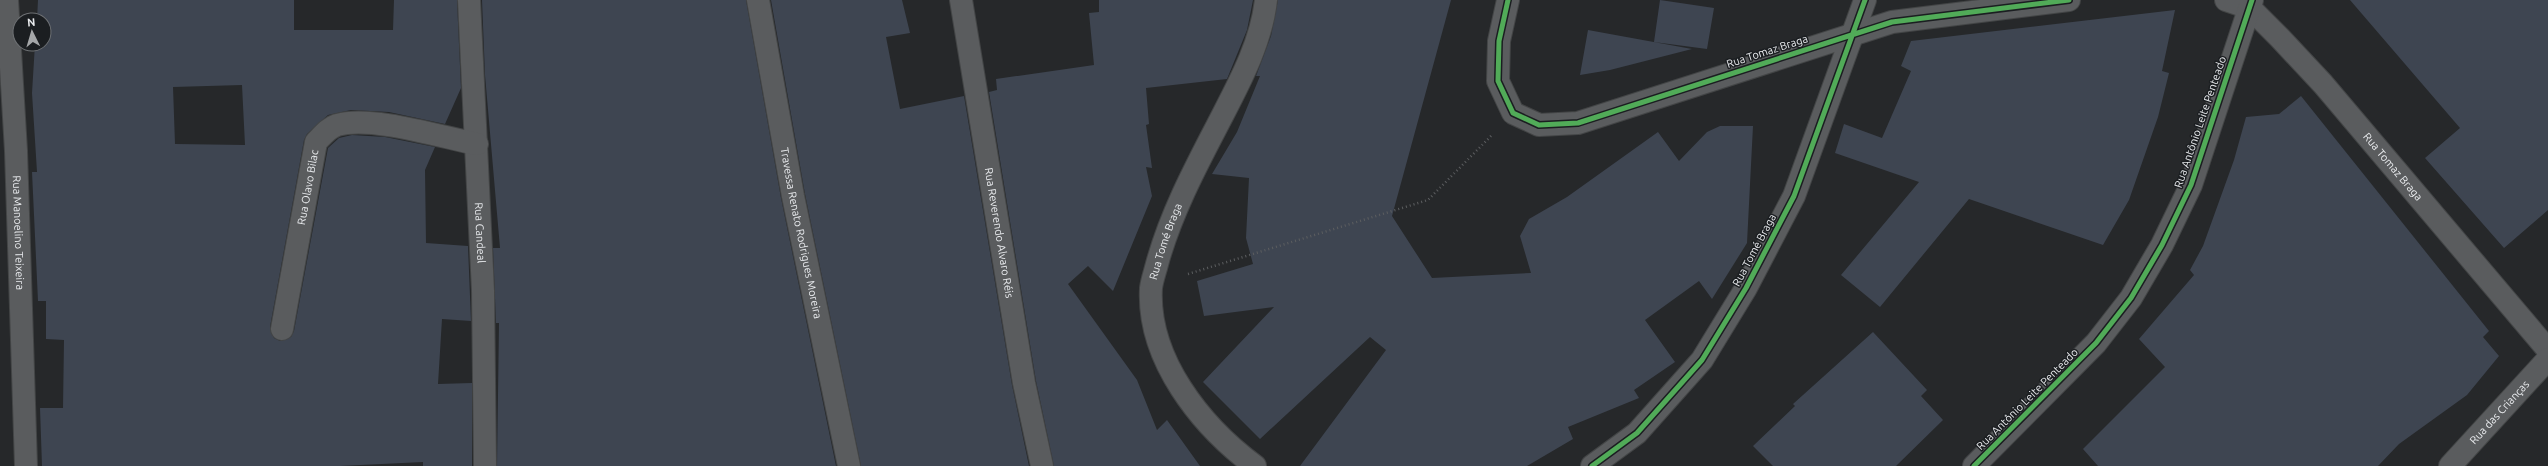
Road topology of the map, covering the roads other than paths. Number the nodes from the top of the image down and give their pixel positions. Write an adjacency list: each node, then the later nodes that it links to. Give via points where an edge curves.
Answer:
1 (7, 0): 16 (street, Rua Manoelino Teixeira, via 16,151)
2 (469, 0): 12 (street, Rua Candeal)
3 (758, 0): 18 (street, Travessa Renato Rodrigues Moreira, via 793,196)
4 (961, 0): 19 (street, Rua Reverendo Alvaro Réis, via 1024,384)
5 (1266, 0): 20 (street, Rua Tomé Braga, via 1251,57 1180,201 1162,246 1151,287 1153,317 1161,348 1178,384 1199,414 1239,454)
6 (1508, 0): 11 (street, Rua Tomaz Braga, via 1499,41 1498,81 1513,113 1538,125 1578,123)
7 (1865, 0): 11 (street, Rua Tomé Braga)
8 (2069, 0): 11 (street, Rua Tomaz Braga, via 1892,22)
9 (2226, 0): 10 (street, Rua Tomaz Braga)
10 (2251, 4): 14 (street, Rua Tomaz Braga, via 2323,84); 22 (street, Rua Antônio Leite Penteado, via 2191,185 2162,245 2131,298 2096,343)
11 (1853, 34): 21 (street, Rua Tomé Braga, via 1794,196 1746,288 1702,360 1637,433)
12 (477, 144): 13 (street, Rua Olavo Bilac, via 373,123 338,125 327,130 316,142); 17 (street, Rua Candeal, via 483,291)
13 (282, 329)
14 (2548, 350)
15 (2548, 359): 23 (street, Rua das Crianças)
16 (26, 466)
17 (485, 466)
18 (849, 466)
19 (1042, 466)
20 (1255, 466)
21 (1592, 466)
22 (1974, 466)
23 (2450, 466)

